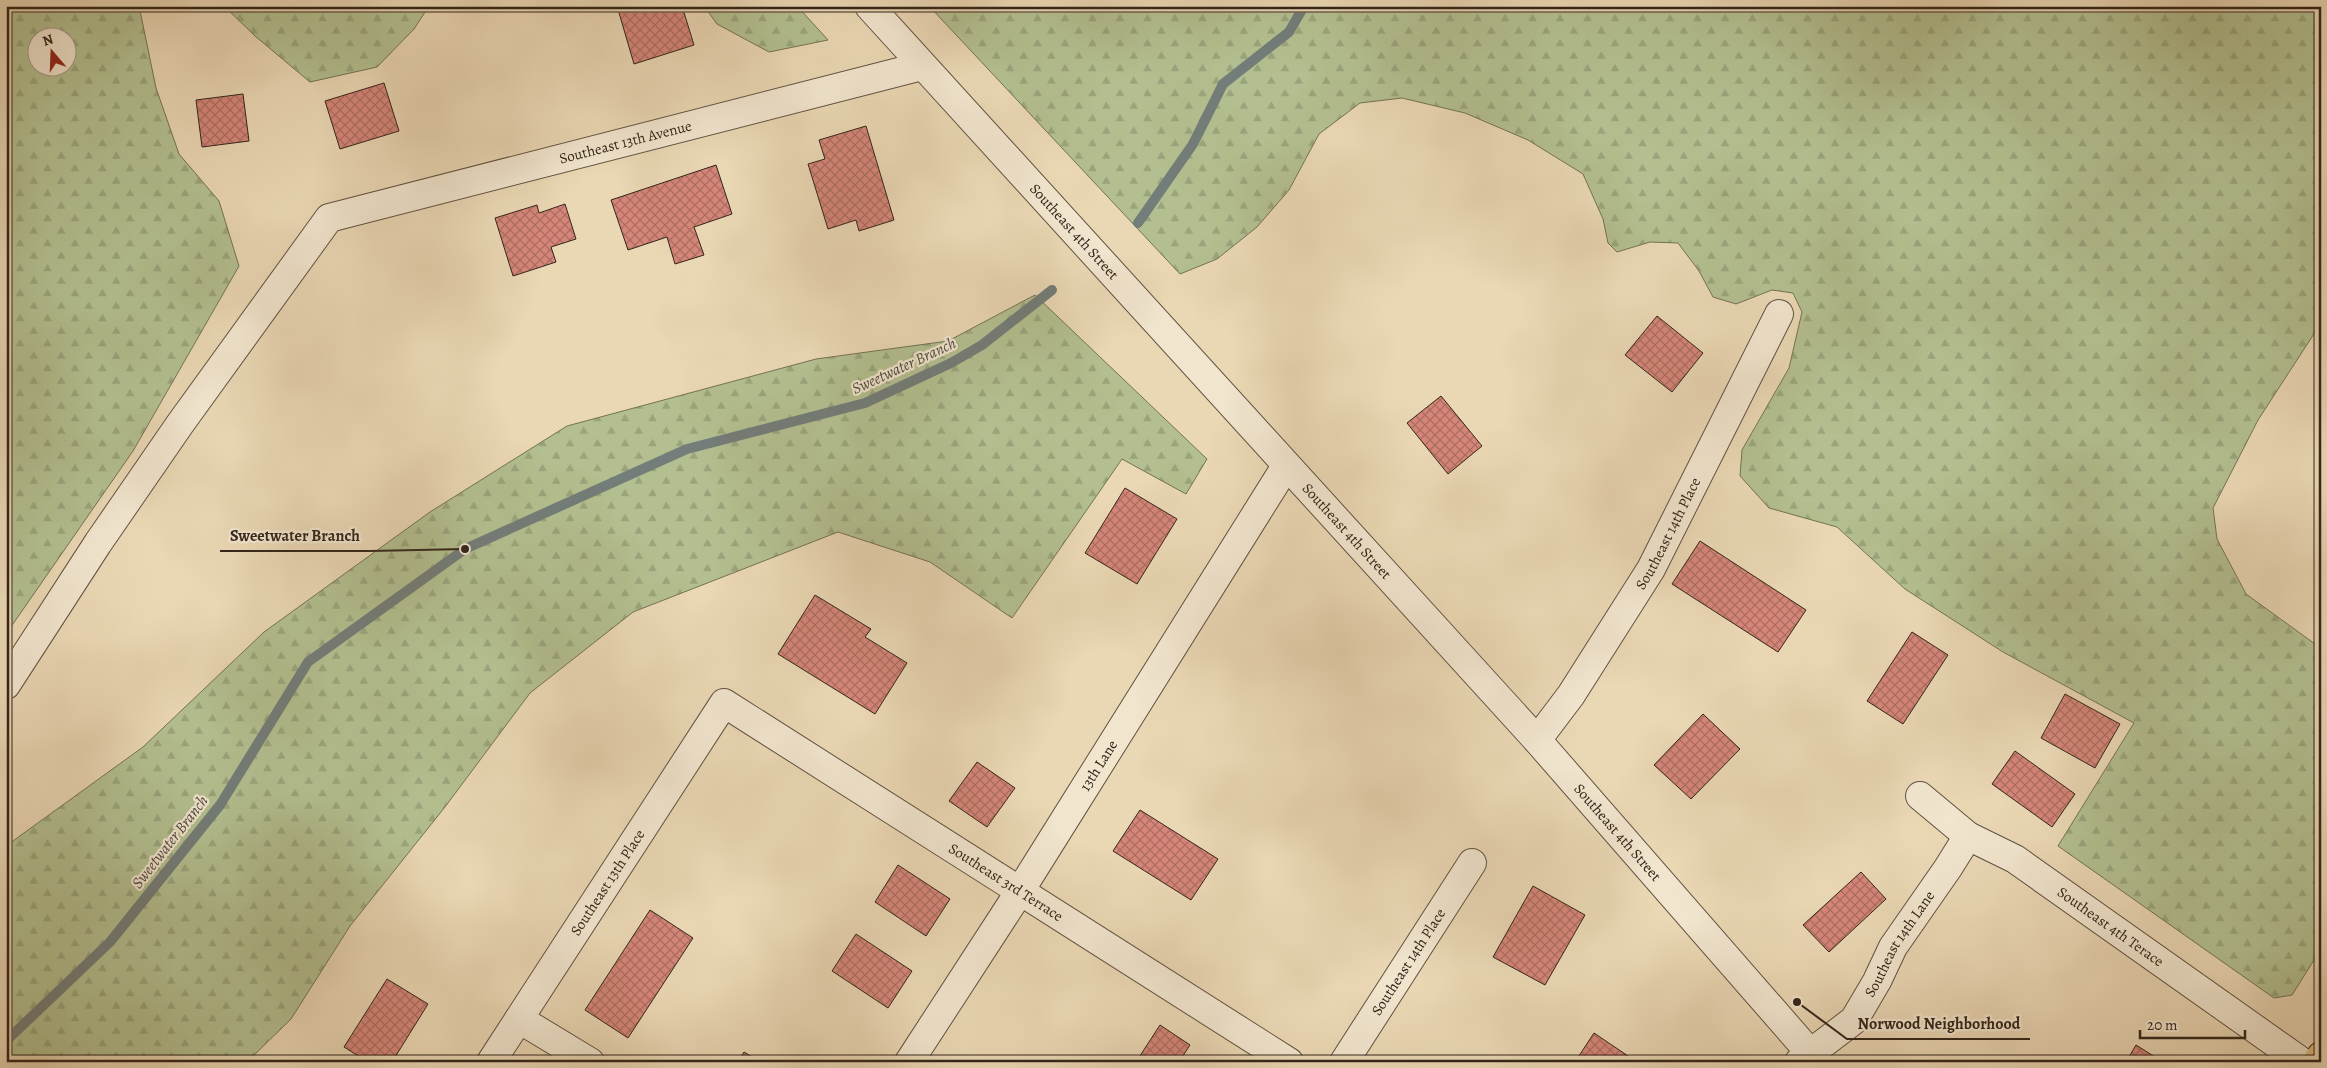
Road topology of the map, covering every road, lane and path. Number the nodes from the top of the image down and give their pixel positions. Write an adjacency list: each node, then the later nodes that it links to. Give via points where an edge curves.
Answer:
1 (868, 6): 2 (street, Southeast 4th Street)
2 (922, 66): 4 (street, Southeast 4th Street); 5 (street, Southeast 13th Avenue, via 329,218 103,536)
3 (1779, 314): 7 (street, Southeast 14th Place, via 1651,569 1571,695)
4 (1286, 466): 7 (street, Southeast 4th Street); 11 (street, 13th Lane)
5 (6, 685)
6 (724, 703): 11 (street, Southeast 3rd Terrace); 12 (street, Southeast 13th Place)
7 (1536, 740): 14 (street, Southeast 4th Street)
8 (1920, 796): 9 (street, Southeast 4th Terace)
9 (1968, 836): 14 (street, Southeast 14th Lane, via 1894,947 1854,1020); 20 (street, Southeast 4th Terace, via 2015,859)
10 (1472, 863): 19 (street, Southeast 14th Place)
11 (1020, 891): 17 (street, 13th Lane); 18 (street, Southeast 3rd Terrace)
12 (519, 1019): 15 (street, Southeast 13th Place); 16 (street)
13 (2321, 1056): 21 (highway)
14 (1809, 1059)
15 (491, 1062)
16 (590, 1062)
17 (909, 1062)
18 (1289, 1062)
19 (1344, 1062)
20 (2302, 1062)
21 (2317, 1062)

